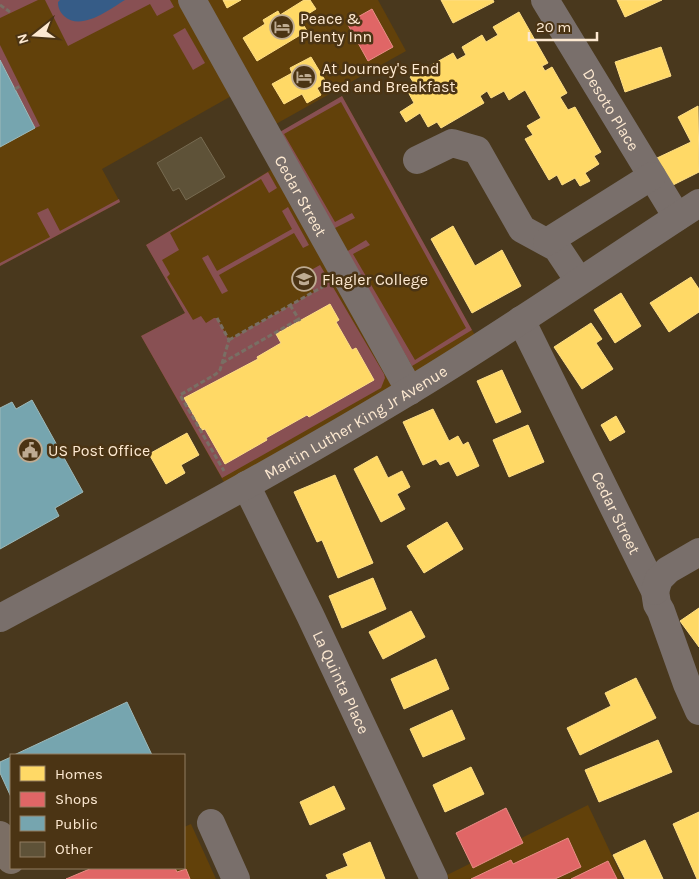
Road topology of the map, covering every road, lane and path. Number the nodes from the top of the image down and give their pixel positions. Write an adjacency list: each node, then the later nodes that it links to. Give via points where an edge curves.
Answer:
1 (192, 0): 18 (street, Cedar Street)
2 (545, 0): 8 (street, Desoto Place)
3 (0, 5): 4 (path)
4 (10, 12)
5 (20, 86): 6 (path)
6 (15, 89)
7 (417, 160): 10 (street, via 452,143 477,150 522,229)
8 (652, 176): 9 (street, Desoto Place); 10 (street)
9 (688, 210): 11 (street, Martin Luther King Jr Avenue)
10 (547, 242): 11 (street, via 557,248)
11 (579, 281): 15 (street, Martin Luther King Jr Avenue)
12 (327, 284): 13 (path)
13 (290, 305): 16 (path); 17 (path, via 299,320)
14 (217, 318): 16 (path)
15 (521, 320): 18 (street, Martin Luther King Jr Avenue); 21 (street, Cedar Street)
16 (229, 340): 17 (path)
17 (222, 364): 19 (path, via 216,374 180,395)
18 (410, 391): 19 (street, Martin Luther King Jr Avenue)
19 (237, 482): 22 (street, Martin Luther King Jr Avenue); 28 (street, La Quinta Place, via 310,615)
20 (699, 552): 21 (street, via 668,570 659,579)
21 (655, 591): 23 (street, Cedar Street, via 657,604)
22 (0, 618)
23 (699, 711)
24 (210, 823): 27 (street)
25 (0, 835): 26 (main road)
26 (10, 858)
27 (236, 879)
28 (434, 879)

